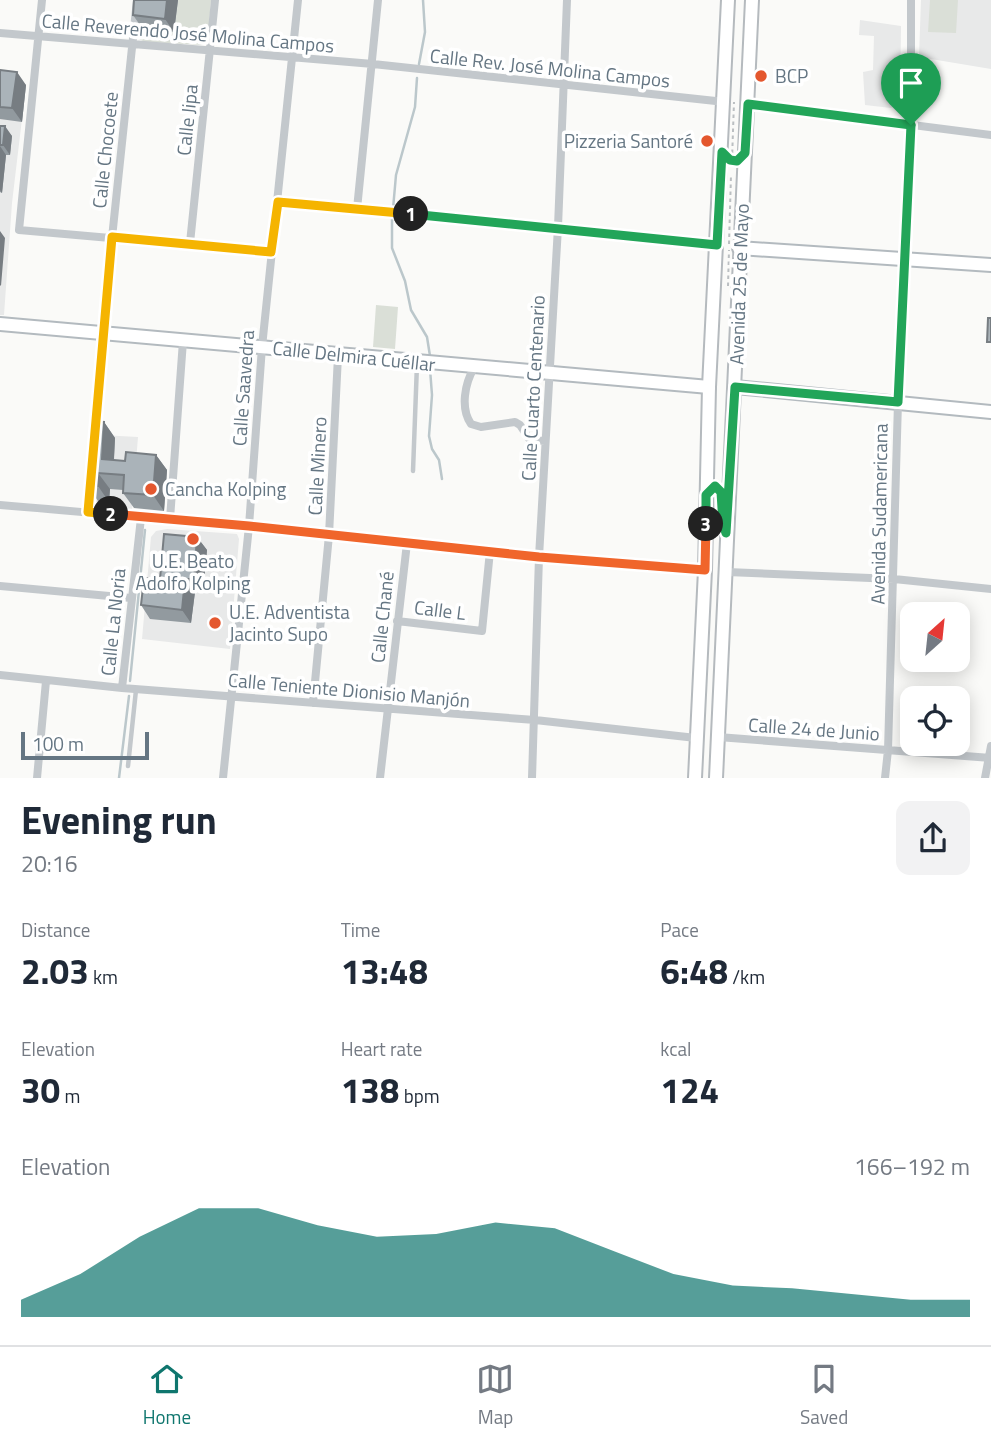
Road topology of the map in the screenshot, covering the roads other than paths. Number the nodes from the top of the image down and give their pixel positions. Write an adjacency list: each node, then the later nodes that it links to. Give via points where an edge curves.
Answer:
1 (42, 0): 11 (street)
2 (137, 0): 12 (street, Calle Chocoete)
3 (215, 0): 13 (street, Calle Jipa)
4 (298, 0): 14 (street, Calle Saavedra)
5 (378, 0): 15 (street)
6 (567, 0): 16 (street, Calle Cuarto Centenario)
7 (728, 0): 17 (main road, Avenida 25 de Mayo)
8 (752, 0): 18 (main road, Avenida 25 de Mayo)
9 (911, 0): 19 (street, Avenida Sudamericana)
10 (0, 33): 11 (street, Calle Reverendo José Molina Campos)
11 (38, 36): 12 (street, Calle Reverendo José Molina Campos); 28 (street, via 19,230)
12 (132, 45): 13 (street, Calle Reverendo José Molina Campos); 28 (street, Calle Chocoete)
13 (210, 52): 14 (street, Calle Reverendo José Molina Campos); 29 (street, Calle Jipa)
14 (292, 59): 15 (street, Calle Reverendo José Molina Campos); 25 (street, Calle Saavedra)
15 (373, 64): 16 (street, Calle Rev. José Molina Campos); 26 (street)
16 (563, 86): 17 (street, Calle Rev. José Molina Campos); 27 (street, Calle Cuarto Centenario)
17 (724, 102): 21 (main road, Avenida 25 de Mayo)
18 (748, 104): 19 (street); 22 (main road, Avenida 25 de Mayo)
19 (911, 125): 20 (street); 33 (street, Avenida Sudamericana)
20 (991, 135)
21 (722, 152): 22 (main road, via 737,161); 23 (main road, Avenida 25 de Mayo)
22 (745, 153): 24 (main road, Avenida 25 de Mayo)
23 (720, 180): 24 (main road, via 734,175); 30 (main road, Avenida 25 de Mayo)
24 (743, 186): 31 (main road, Avenida 25 de Mayo)
25 (278, 202): 26 (street); 32 (street, Calle Saavedra)
26 (357, 209): 27 (street)
27 (558, 228): 30 (street); 42 (street, Calle Cuarto Centenario)
28 (112, 237): 29 (street); 36 (street, Calle Chocoete)
29 (190, 243): 32 (street)
30 (717, 245): 43 (main road, Avenida 25 de Mayo)
31 (739, 248): 33 (main road); 44 (main road, Avenida 25 de Mayo)
32 (271, 252): 38 (street, Calle Saavedra)
33 (904, 258): 34 (main road); 45 (street, Avenida Sudamericana)
34 (991, 265)
35 (0, 324): 36 (main road, Calle Delmira Cuéllar)
36 (102, 333): 37 (main road, Calle Delmira Cuéllar); 48 (street, Calle Chocoete)
37 (183, 341): 38 (main road, Calle Delmira Cuéllar); 57 (street)
38 (262, 347): 39 (main road, Calle Delmira Cuéllar); 58 (street, Calle Saavedra)
39 (338, 356): 40 (main road, Calle Delmira Cuéllar); 60 (street, Calle Minero)
40 (417, 363): 41 (main road, Calle Delmira Cuéllar); 52 (lane)
41 (474, 368): 42 (main road, Calle Delmira Cuéllar); 47 (street, via 465,391 471,425 515,422 530,440)
42 (549, 374): 43 (main road, Calle Delmira Cuéllar); 47 (street, Calle Cuarto Centenario)
43 (709, 387): 49 (main road, Avenida 25 de Mayo)
44 (735, 387): 45 (main road); 50 (main road, Avenida 25 de Mayo)
45 (898, 402): 46 (main road); 66 (street, Avenida Sudamericana)
46 (991, 412)
47 (545, 441): 63 (street, Calle Cuarto Centenario)
48 (94, 443)
49 (708, 447): 50 (main road, via 720,464); 53 (main road, Avenida 25 de Mayo)
50 (732, 456): 59 (main road, Avenida 25 de Mayo)
51 (92, 471): 55 (street)
52 (413, 471)
53 (706, 495): 59 (main road, via 715,486 721,492); 64 (main road, Avenida 25 de Mayo)
54 (0, 505): 55 (street)
55 (88, 512): 56 (street)
56 (141, 518): 57 (street); 69 (street, Calle La Noria)
57 (170, 519): 58 (street)
58 (249, 526): 60 (street); 75 (street, Calle Saavedra)
59 (726, 533): 65 (main road, Avenida 25 de Mayo)
60 (329, 535): 61 (street); 76 (street, Calle Minero)
61 (407, 543): 62 (street); 70 (street, Calle Chané)
62 (490, 551): 63 (street); 70 (street, Calle L, via 482,631)
63 (539, 557): 64 (street); 78 (street, Calle Cuarto Centenario)
64 (705, 570): 80 (main road, Avenida 25 de Mayo)
65 (727, 572): 66 (street); 79 (main road, Avenida 25 de Mayo)
66 (894, 579): 68 (street); 82 (street, Avenida Sudamericana)
67 (0, 586): 69 (street)
68 (991, 589)
69 (131, 598): 73 (street, Calle La Noria)
70 (397, 621): 77 (street, Calle Chané)
71 (0, 675): 72 (street, Calle Teniente Dionisio Manjón)
72 (46, 681): 73 (street, Calle Teniente Dionisio Manjón); 85 (street)
73 (122, 688): 74 (street, Calle Teniente Dionisio Manjón)
74 (136, 689): 75 (street, Calle Teniente Dionisio Manjón); 84 (lane)
75 (232, 696): 76 (street, Calle Teniente Dionisio Manjón); 86 (street, Calle Saavedra)
76 (313, 703): 77 (street, Calle Teniente Dionisio Manjón)
77 (389, 710): 78 (street, Calle Teniente Dionisio Manjón); 87 (street, Calle Chané)
78 (534, 720): 80 (street, Calle Teniente Dionisio Manjón); 88 (street, Calle Cuarto Centenario)
79 (718, 737): 82 (street, Calle 24 de Junio); 90 (main road, Avenida 25 de Mayo)
80 (696, 738): 89 (main road, Avenida 25 de Mayo)
81 (991, 746): 83 (street)
82 (888, 750): 83 (street, Calle 24 de Junio); 91 (street, Avenida Sudamericana)
83 (990, 758): 92 (street)
84 (128, 766)
85 (37, 778)
86 (223, 778)
87 (380, 778)
88 (531, 778)
89 (697, 778)
90 (716, 778)
91 (885, 778)
92 (985, 778)

